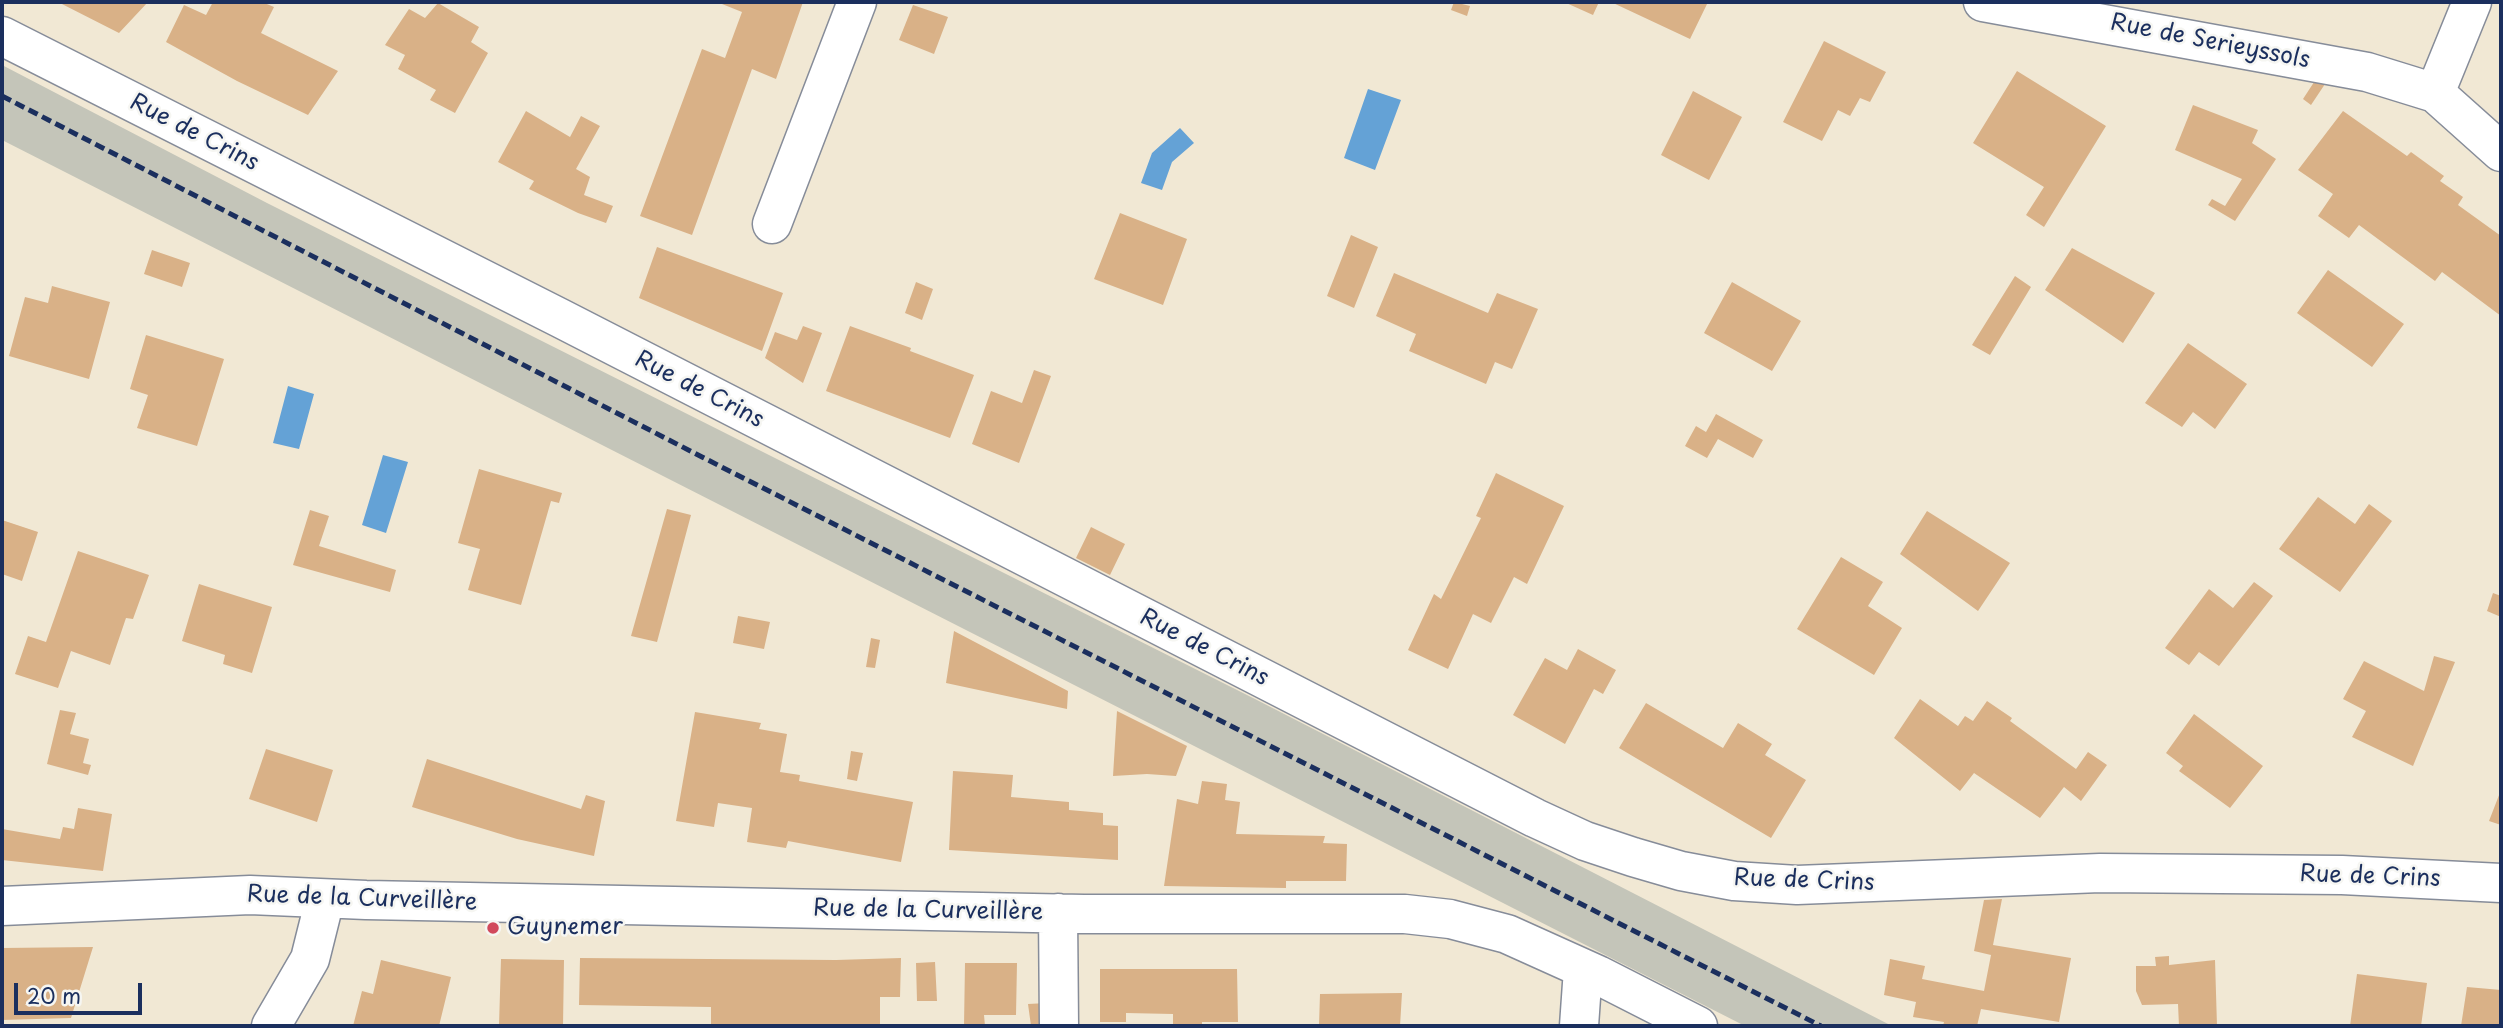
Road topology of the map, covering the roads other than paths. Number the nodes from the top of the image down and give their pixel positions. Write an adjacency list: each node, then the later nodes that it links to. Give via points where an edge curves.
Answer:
1 (856, 2): 7 (street)
2 (1983, 2): 5 (street, Rue de Serieyssols, via 2367,72)
3 (2472, 2): 5 (street)
4 (2, 36): 8 (street, Rue de Crins, via 1585,841 1681,871 1734,881 1797,885 2100,873 2343,875)
5 (2435, 93): 6 (street, Rue de Serieyssols)
6 (2501, 152)
7 (772, 224)
8 (2501, 883)
9 (325, 899): 10 (street, Rue de la Curveillère, via 250,895); 11 (street, Rue de la Curveillère); 13 (street, via 310,959)
10 (2, 906)
11 (1058, 913): 12 (street, Rue de la Curveillère, via 1428,916 1507,934); 14 (street, Rue de la Curveillère)
12 (1583, 969): 15 (street); 16 (street, Rue de la Curveillère)
13 (271, 1026)
14 (1059, 1026)
15 (1579, 1026)
16 (1698, 1026)

